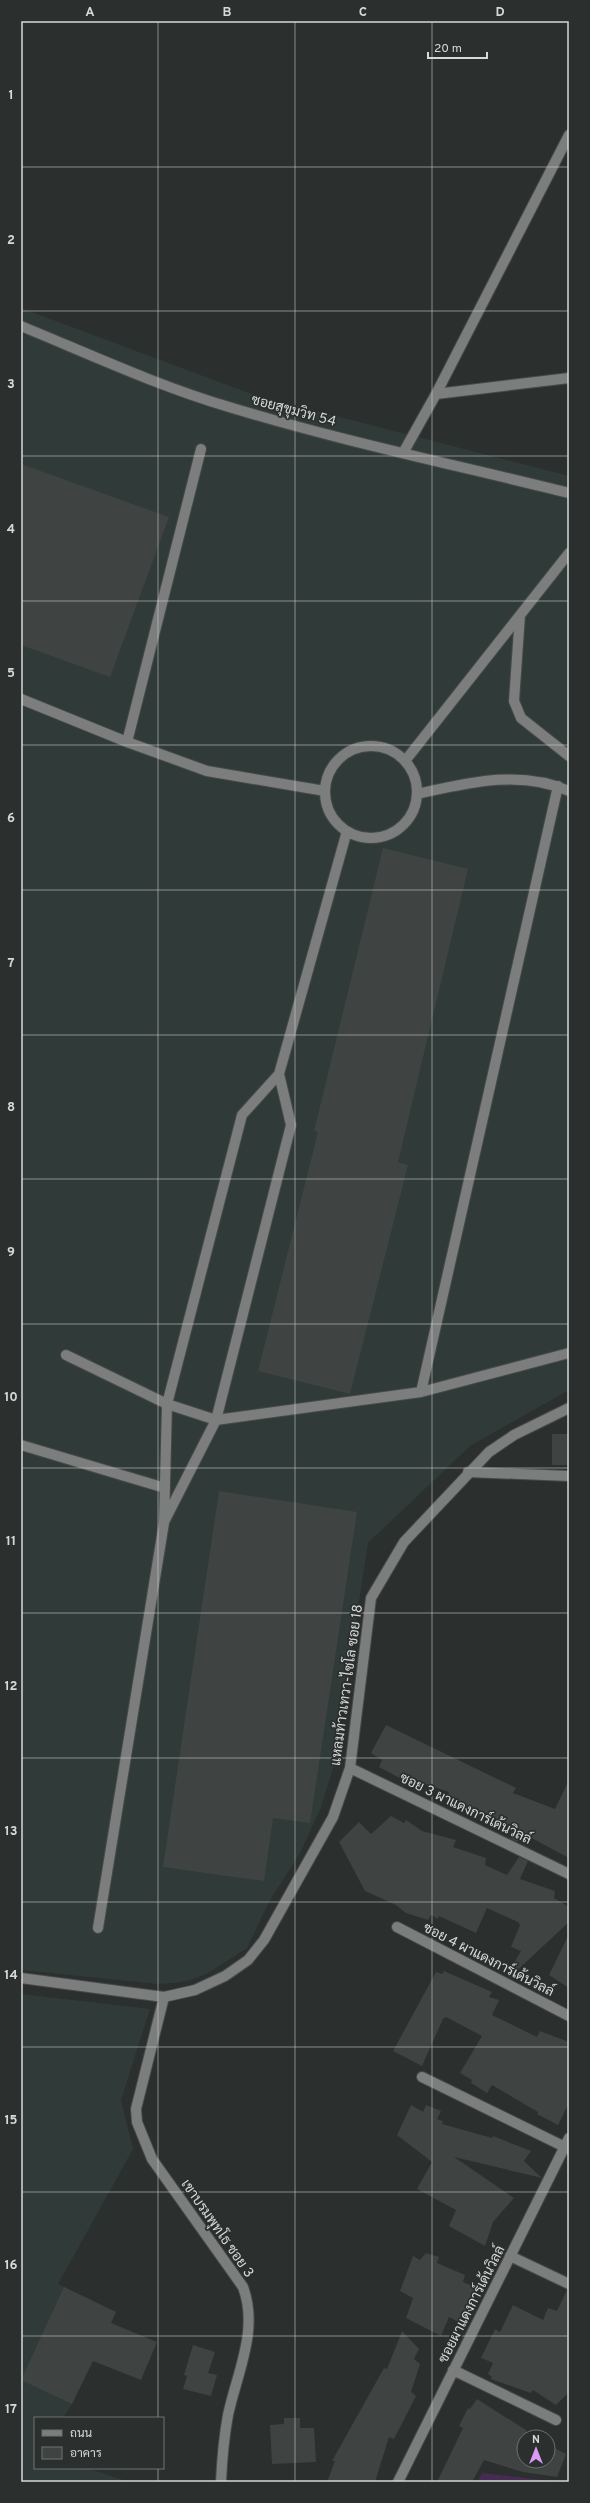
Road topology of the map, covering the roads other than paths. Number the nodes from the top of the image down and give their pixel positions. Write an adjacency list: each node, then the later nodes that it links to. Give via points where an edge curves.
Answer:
1 (569, 135): 4 (street)
2 (21, 326): 6 (street, ซอยสุขุมวิท 54, via 110,363 228,407)
3 (569, 378): 4 (street)
4 (436, 394): 6 (street)
5 (201, 449): 11 (street)
6 (403, 453): 7 (street, ซอยสุขุมวิท 54)
7 (569, 492)
8 (569, 553): 9 (street)
9 (520, 615): 12 (street, via 514,700 521,718); 13 (street)
10 (21, 699): 11 (street)
11 (127, 742): 15 (street, via 207,771)
12 (569, 756)
13 (405, 761): 15 (street, via 396,753 384,748 361,748 340,759 327,779); 17 (street, via 416,782)
14 (558, 786): 16 (street); 17 (street, via 535,781 481,780); 22 (street)
15 (325, 791): 18 (street, via 330,814 337,824)
16 (569, 792)
17 (417, 794): 18 (street, via 410,816 393,833 370,838)
18 (347, 831): 19 (street)
19 (278, 1074): 23 (street, via 242,1115); 25 (street, via 291,1125)
20 (569, 1353): 22 (street)
21 (66, 1356): 23 (street)
22 (421, 1392): 25 (street)
23 (167, 1404): 25 (street); 29 (street)
24 (569, 1408): 27 (street, แหลมท้าวเทวา-ไซโล ซอย 18, via 514,1435 489,1452)
25 (216, 1420): 30 (street)
26 (21, 1445): 29 (street)
27 (468, 1472): 28 (street); 31 (street, แหลมท้าวเทวา-ไซโล ซอย 18, via 404,1542 372,1598)
28 (569, 1476)
29 (164, 1488): 30 (street)
30 (164, 1523): 34 (street)
31 (350, 1768): 32 (street, ซอย 3 ผาแดงการ์เด้นวิลล์); 36 (street, แหลมท้าวเทวา-ไซโล ซอย 18, via 333,1818 264,1940 248,1960 225,1976 195,1990)
32 (569, 1874)
33 (397, 1927): 37 (street, ซอย 4 ผาแดงการ์เด้นวิลล์)
34 (98, 1928)
35 (21, 1978): 36 (street, แหลมท้าวเทวา-ไซโล ซอย 18)
36 (164, 1997): 44 (street, เขาบรมพุทโธ ซอย 3, via 136,2109 138,2122 152,2159 243,2287 249,2302 248,2339 228,2414)
37 (569, 2016)
38 (422, 2077): 39 (street)
39 (568, 2145): 40 (street, ซอยผาแดงการ์เด้นวิลล์)
40 (510, 2256): 41 (street); 42 (street, ซอยผาแดงการ์เด้นวิลล์)
41 (569, 2284)
42 (453, 2370): 43 (street); 45 (street, ซอยผาแดงการ์เด้นวิลล์)
43 (556, 2420)
44 (221, 2482)
45 (398, 2482)

